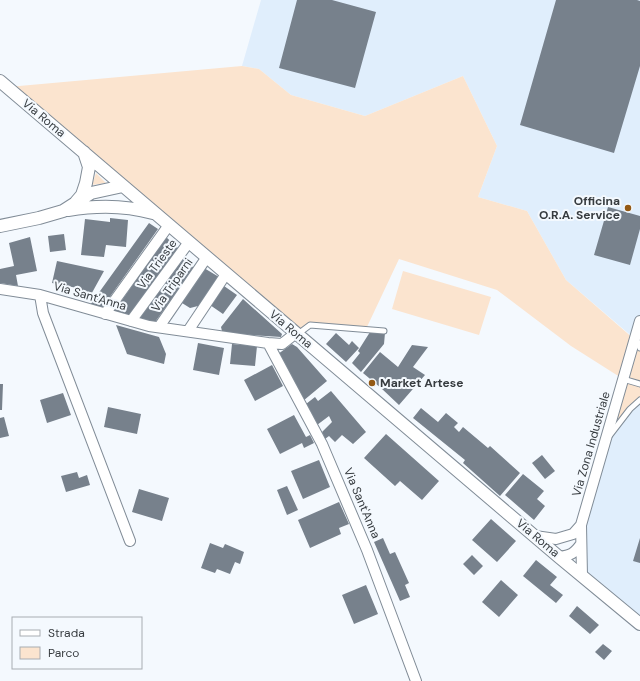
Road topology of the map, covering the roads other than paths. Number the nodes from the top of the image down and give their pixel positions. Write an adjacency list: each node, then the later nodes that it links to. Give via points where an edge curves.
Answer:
1 (0, 81): 2 (street, Via Roma)
2 (83, 151): 3 (street, Via Roma); 4 (street, via 89,167 82,195)
3 (123, 186): 4 (street, via 92,193); 5 (street, via 110,202); 7 (street, Via Roma)
4 (75, 204): 6 (street)
5 (102, 206): 6 (street); 7 (street, via 139,209)
6 (63, 211): 9 (street)
7 (156, 214): 8 (street, Via Roma)
8 (169, 225): 10 (street, Via Roma); 15 (street)
9 (0, 226)
10 (189, 242): 11 (street, Via Roma); 16 (street, Via Trieste)
11 (207, 257): 12 (street, Via Roma); 18 (street, Via Triparni)
12 (226, 274): 19 (street); 21 (street, Via Roma)
13 (0, 289): 14 (street, Via Sant'Anna)
14 (40, 295): 15 (street, Via Sant'Anna); 32 (street, via 42,313)
15 (105, 314): 16 (street, Via Sant'Anna)
16 (131, 321): 18 (street, Via Sant'Anna)
17 (640, 321): 22 (street, Via Zona Industriale)
18 (159, 327): 19 (street, Via Sant'Anna)
19 (188, 331): 23 (street, Via Sant'Anna)
20 (384, 331): 21 (lane, via 310,325)
21 (297, 334): 23 (street, Via Sant'Anna, via 282,344); 30 (street, Via Roma)
22 (635, 337): 24 (lane); 25 (street, Via Zona Industriale)
23 (268, 343): 37 (street, Via Sant'Anna, via 322,444 367,550)
24 (640, 348)
25 (623, 379): 26 (lane); 28 (street, Via Zona Industriale)
26 (640, 384)
27 (640, 400): 28 (lane, via 630,409)
28 (605, 443): 29 (street, Via Zona Industriale)
29 (581, 525): 31 (street, via 573,534); 33 (street, Via Zona Industriale)
30 (535, 536): 31 (street, via 556,539); 34 (street, Via Roma)
31 (562, 537): 34 (street)
32 (130, 541)
33 (581, 544): 34 (street, via 570,555); 35 (street, Via Zona Industriale)
34 (557, 555): 35 (street, Via Roma)
35 (582, 576): 36 (street, Via Roma)
36 (640, 624)
37 (416, 681)

